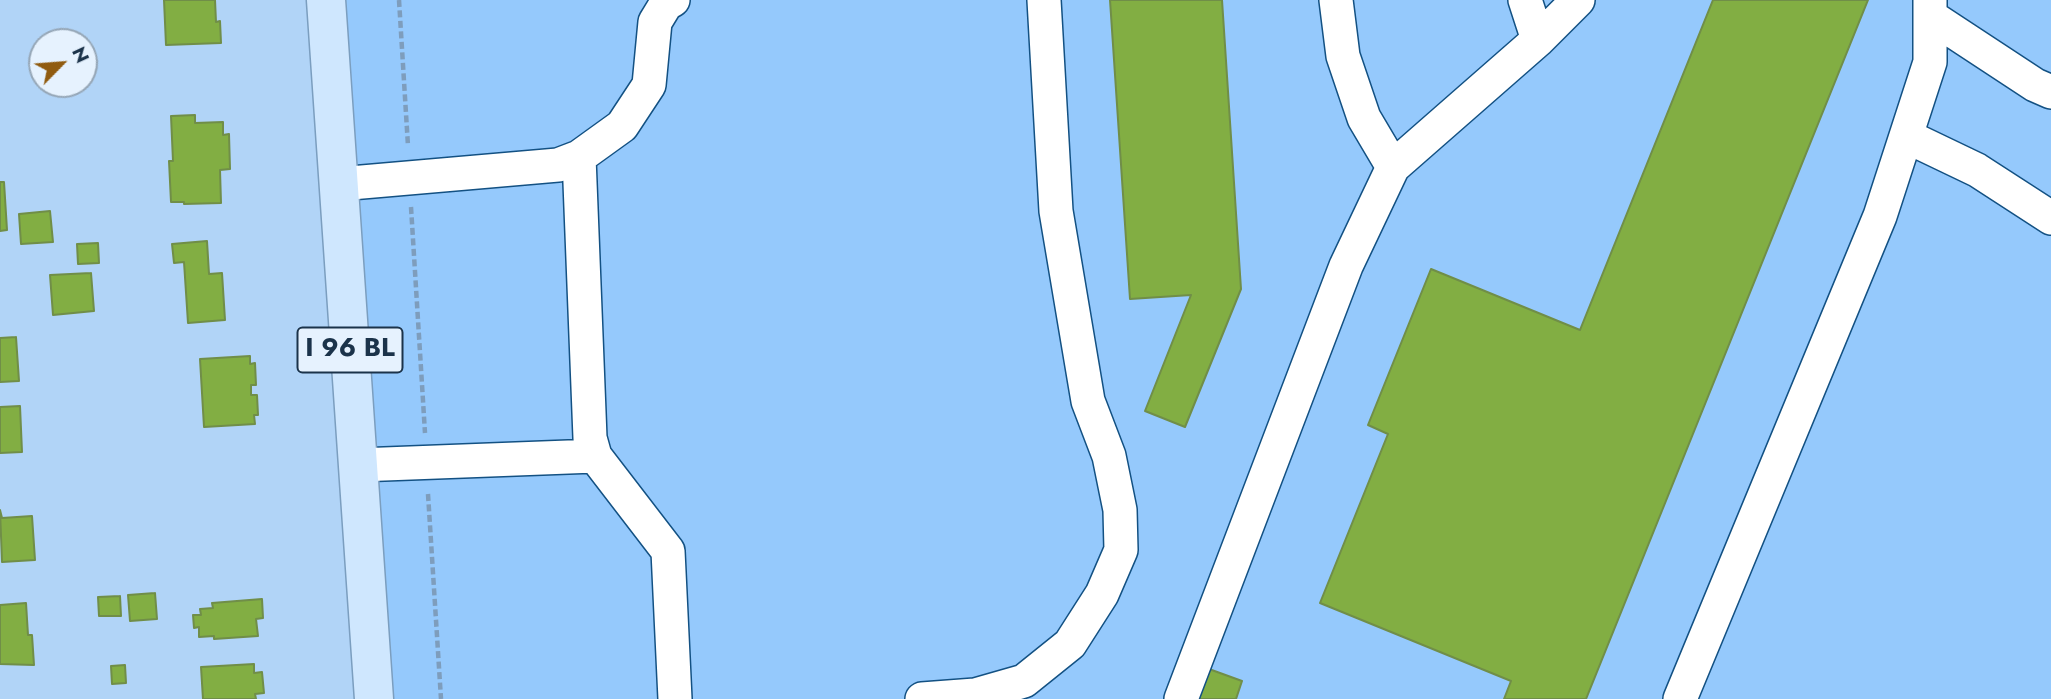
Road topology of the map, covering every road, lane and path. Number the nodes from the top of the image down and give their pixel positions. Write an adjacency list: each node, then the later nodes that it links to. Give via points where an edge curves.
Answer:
1 (327, 0): 15 (main road, I 96 BL)
2 (399, 0): 14 (path)
3 (673, 0): 12 (lane, via 655,22 649,85 622,126)
4 (1044, 0): 23 (lane, via 1056,211 1088,401 1108,456 1120,510 1121,550 1102,594 1070,644 1024,681 975,695)
5 (1336, 0): 13 (lane, via 1343,56 1364,118)
6 (1525, 0): 9 (lane)
7 (1578, 0): 9 (lane)
8 (1930, 8): 10 (lane); 11 (lane, via 1930,62)
9 (1538, 40): 13 (lane)
10 (2051, 92)
11 (1906, 136): 16 (lane, via 1977,170); 25 (lane, via 1880,216)
12 (579, 157): 14 (lane, via 558,165); 17 (lane, via 590,438)
13 (1393, 166): 24 (lane, via 1346,266)
14 (409, 178): 15 (lane); 18 (path)
15 (339, 184): 19 (main road, I 96 BL)
16 (2051, 218)
17 (595, 456): 18 (lane); 22 (lane, via 668,551)
18 (426, 463): 19 (lane); 21 (path)
19 (358, 466): 20 (main road, I 96 BL)
20 (374, 699)
21 (441, 699)
22 (675, 699)
23 (922, 699)
24 (1181, 699)
25 (1681, 699)

